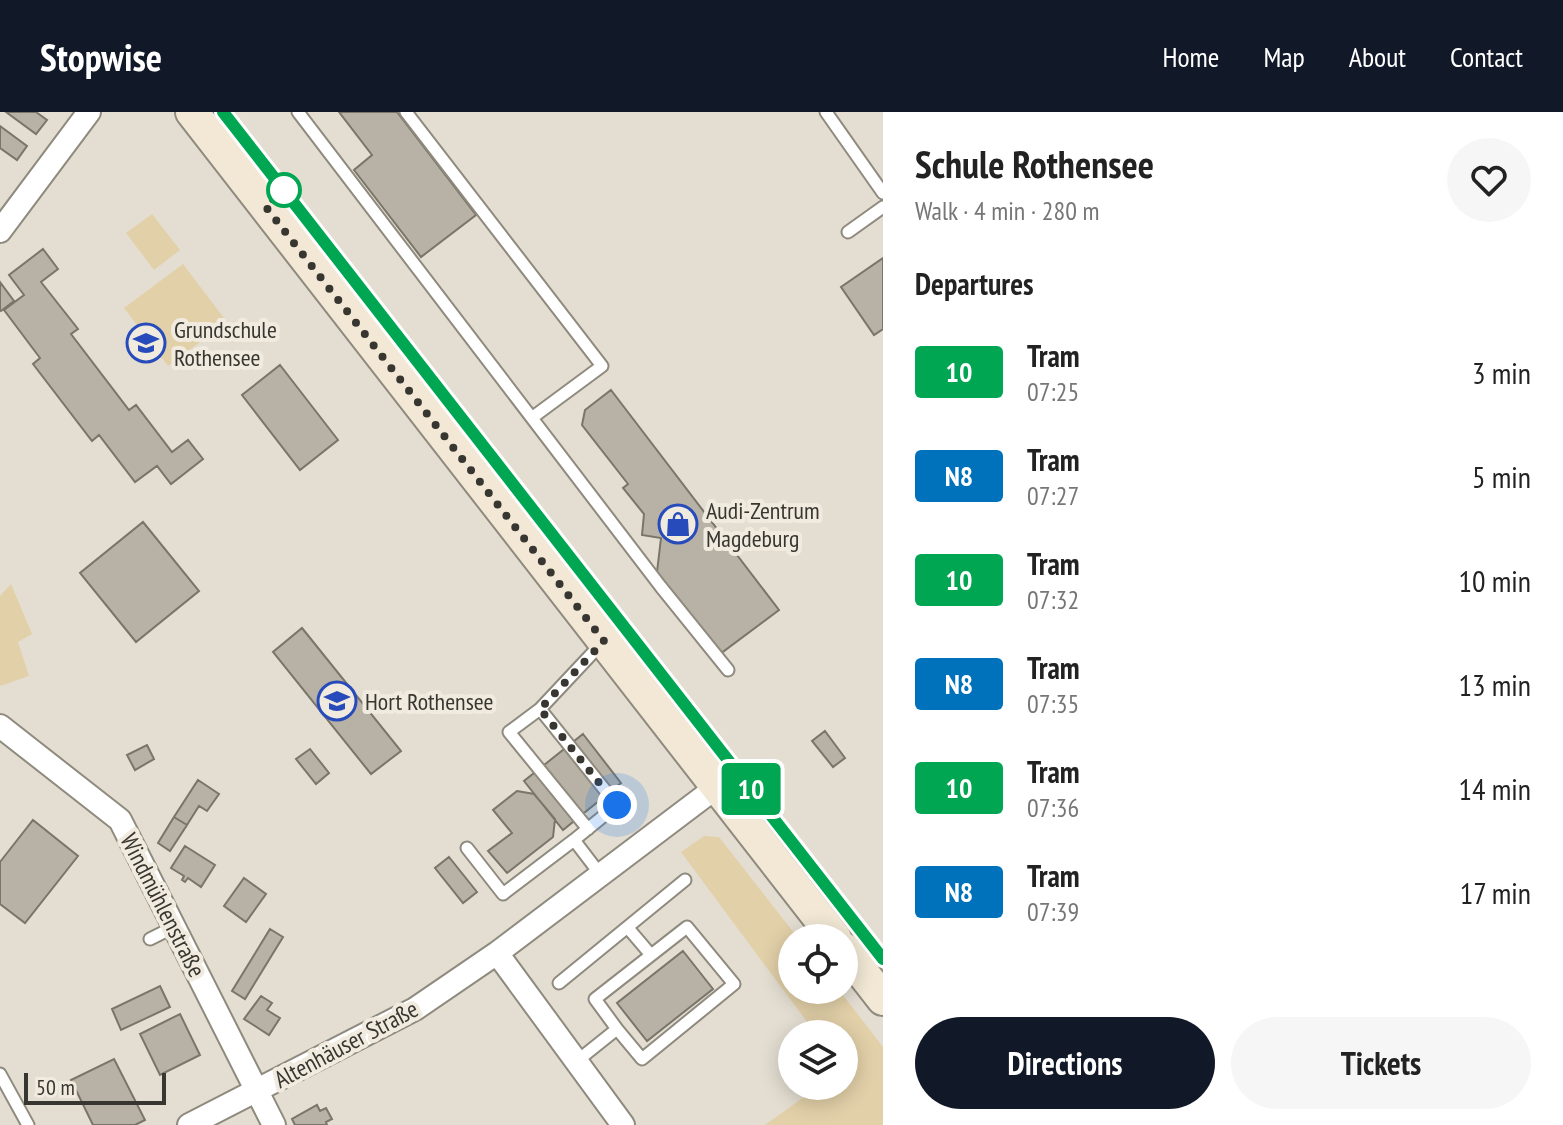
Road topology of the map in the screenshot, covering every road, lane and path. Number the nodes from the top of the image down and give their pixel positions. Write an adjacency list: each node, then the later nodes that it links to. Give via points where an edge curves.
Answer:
1 (89, 112): 8 (street)
2 (192, 112): 11 (main road)
3 (298, 112): 10 (lane)
4 (406, 112): 10 (lane, via 602,366)
5 (826, 112): 6 (lane)
6 (883, 193)
7 (883, 207): 9 (lane)
8 (0, 231)
9 (848, 232)
10 (533, 417): 12 (lane)
11 (604, 641): 13 (lane); 15 (main road)
12 (728, 670)
13 (540, 709): 16 (lane, via 617,805); 16 (lane, via 509,732)
14 (0, 726): 22 (street, Windmühlenstraße, via 120,820)
15 (718, 786): 19 (street, Altenhäuser Straße); 21 (main road)
16 (588, 829): 17 (lane)
17 (574, 840): 18 (lane, via 503,894); 19 (lane)
18 (467, 848)
19 (600, 874): 25 (street, Altenhäuser Straße)
20 (685, 880): 23 (lane)
21 (824, 924)
22 (174, 927): 24 (lane); 33 (street, Windmühlenstraße)
23 (628, 928): 26 (lane); 28 (lane)
24 (150, 939)
25 (497, 953): 31 (street); 33 (street, Altenhäuser Straße, via 396,1020)
26 (651, 955): 30 (lane, via 595,999); 30 (lane, via 687,927 734,984 642,1059)
27 (858, 967): 29 (main road)
28 (559, 983)
29 (883, 999)
30 (617, 1029): 31 (lane)
31 (577, 1061): 37 (street)
32 (0, 1074): 34 (lane)
33 (257, 1091): 35 (street, Altenhäuser Straße); 36 (street, Windmühlenstraße)
34 (28, 1125)
35 (189, 1125)
36 (274, 1125)
37 (623, 1125)

